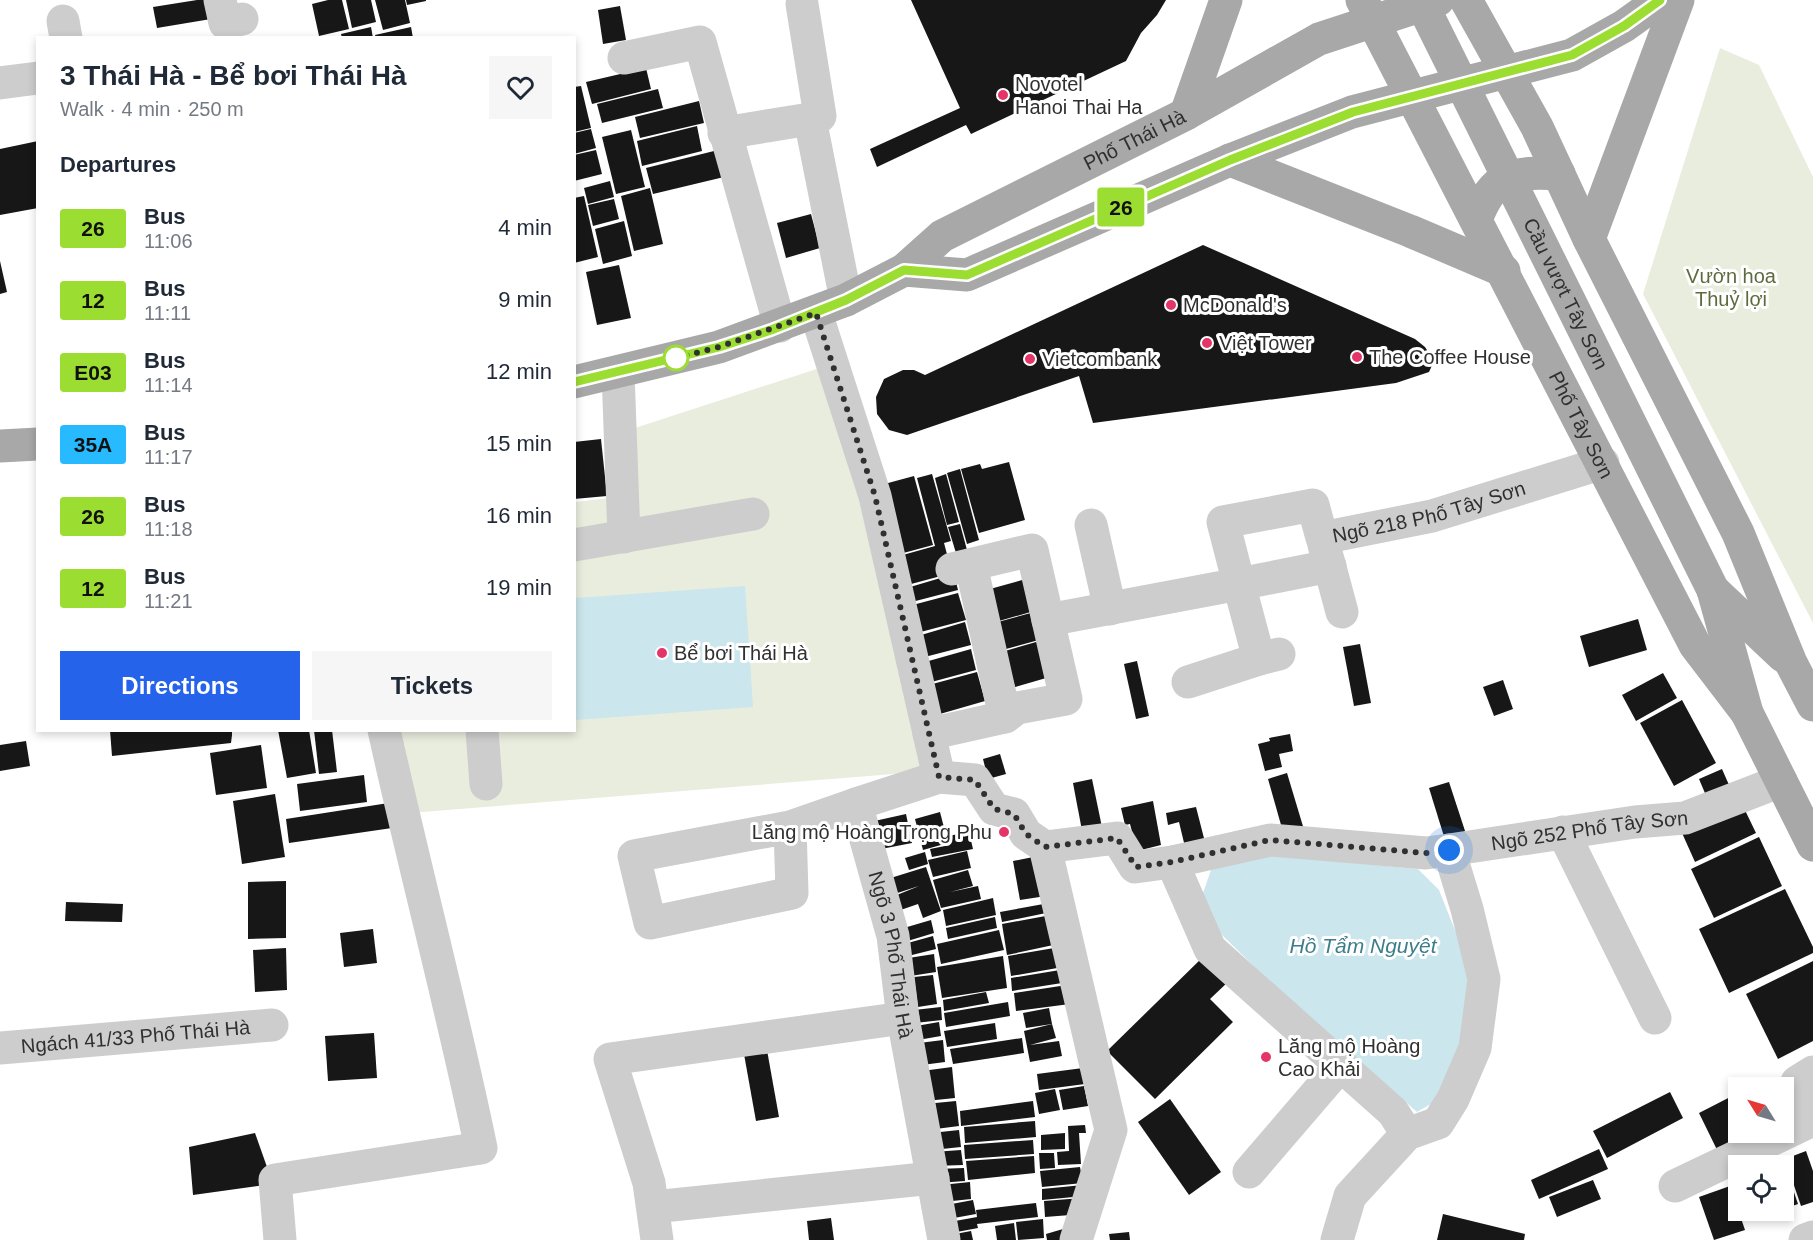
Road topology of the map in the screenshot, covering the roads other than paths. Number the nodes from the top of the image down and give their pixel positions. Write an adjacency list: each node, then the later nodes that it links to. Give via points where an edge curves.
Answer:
1 (1226, 0): 14 (main road)
2 (1420, 0): 37 (main road, Cầu vượt Tây Sơn, bridge)
3 (1438, 0): 8 (main road, Phố Thái Hà)
4 (1466, 0): 10 (main road)
5 (1660, 0): 10 (main road, via 1572,55)
6 (1677, 0): 20 (main road)
7 (802, 4): 15 (street, via 820,116)
8 (1367, 11): 13 (main road, Phố Tây Sơn); 14 (main road, Phố Thái Hà)
9 (624, 58): 16 (street, via 700,42)
10 (1507, 73): 13 (main road); 18 (main road)
11 (36, 78): 12 (street)
12 (0, 83)
13 (1410, 95): 17 (main road, via 1353,112); 19 (main road, Phố Tây Sơn)
14 (1186, 114): 21 (main road, Phố Thái Hà, via 942,236)
15 (810, 119): 16 (street); 23 (street)
16 (724, 133): 25 (street)
17 (1230, 160): 21 (main road, via 967,275); 22 (main road)
18 (1559, 174): 19 (main road, via 1517,174 1496,185 1485,198); 20 (main road)
19 (1476, 220): 22 (main road, Phố Tây Sơn)
20 (1589, 239): 41 (main road, via 1738,533)
21 (904, 270): 23 (main road, Phố Thái Hà)
22 (1504, 271): 30 (main road, Phố Tây Sơn)
23 (846, 300): 24 (main road, Phố Thái Hà)
24 (816, 313): 25 (main road, Phố Thái Hà); 48 (street, via 875,496)
25 (780, 326): 26 (main road, Phố Thái Hà, via 719,347)
26 (618, 372): 27 (main road, Phố Thái Hà); 33 (street)
27 (576, 382)
28 (36, 444): 29 (main road)
29 (0, 446)
30 (1603, 463): 35 (street, Ngõ 218 Phố Tây Sơn); 44 (main road, Phố Tây Sơn, via 1695,645)
31 (753, 514): 33 (street)
32 (1091, 525): 38 (street)
33 (624, 537): 34 (street)
34 (576, 545)
35 (1326, 552): 36 (street); 36 (street, Ngõ 218 Phố Tây Sơn, via 1313,505 1223,522); 39 (street)
36 (1239, 585): 38 (street); 42 (street, Ngõ 218 Phố Tây Sơn, via 1269,657)
37 (1713, 590): 41 (main road); 44 (main road, Phố Tây Sơn)
38 (1110, 609): 40 (street)
39 (1342, 612)
40 (1048, 620): 45 (street, via 1066,699 1017,708); 45 (street, via 1032,550 961,567)
41 (1791, 663): 43 (main road)
42 (1188, 682)
43 (1813, 705)
44 (1747, 713): 50 (main road, Phố Tây Sơn)
45 (1005, 717): 48 (street)
46 (384, 732): 71 (street, via 481,1148 275,1180)
47 (482, 732): 51 (street)
48 (929, 734): 49 (street)
49 (939, 777): 52 (street); 56 (street, via 975,780 994,809 1014,814 1026,834)
50 (1781, 781): 54 (street, Ngõ 252 Phố Tây Sơn, via 1685,818); 55 (main road, Phố Tây Sơn)
51 (486, 784)
52 (856, 804): 53 (street); 59 (street, Ngõ 3 Phố Thái Hà, via 893,936)
53 (790, 827): 53 (street, via 634,856 650,923 792,893)
54 (1563, 832): 57 (street, Ngõ 252 Phố Tây Sơn); 60 (street)
55 (1813, 845)
56 (1045, 847): 58 (street, Ngõ 252 Phố Tây Sơn, via 1117,838 1136,867); 74 (street, via 1111,1130)
57 (1449, 850): 58 (street, Ngõ 252 Phố Tây Sơn, via 1426,853 1270,840); 65 (street, via 1484,979 1475,1048 1438,1123)
58 (1172, 862): 63 (street, via 1210,949)
59 (903, 1018): 67 (street, Ngõ 3 Phố Thái Hà); 69 (street, via 610,1059)
60 (1655, 1018)
61 (272, 1025): 62 (street, Ngách 41/33 Phố Thái Hà)
62 (0, 1048)
63 (1340, 1066): 65 (street, via 1394,1112); 66 (street)
64 (1813, 1072): 68 (street, via 1797,1082 1811,1121)
65 (1407, 1134): 75 (street, via 1350,1196)
66 (1249, 1172)
67 (933, 1178): 69 (street); 73 (street, Ngõ 3 Phố Thái Hà)
68 (1675, 1186)
69 (653, 1207): 72 (street)
70 (1813, 1237): 76 (street)
71 (280, 1240)
72 (657, 1240)
73 (944, 1240)
74 (1077, 1240)
75 (1337, 1240)
76 (1805, 1240)

